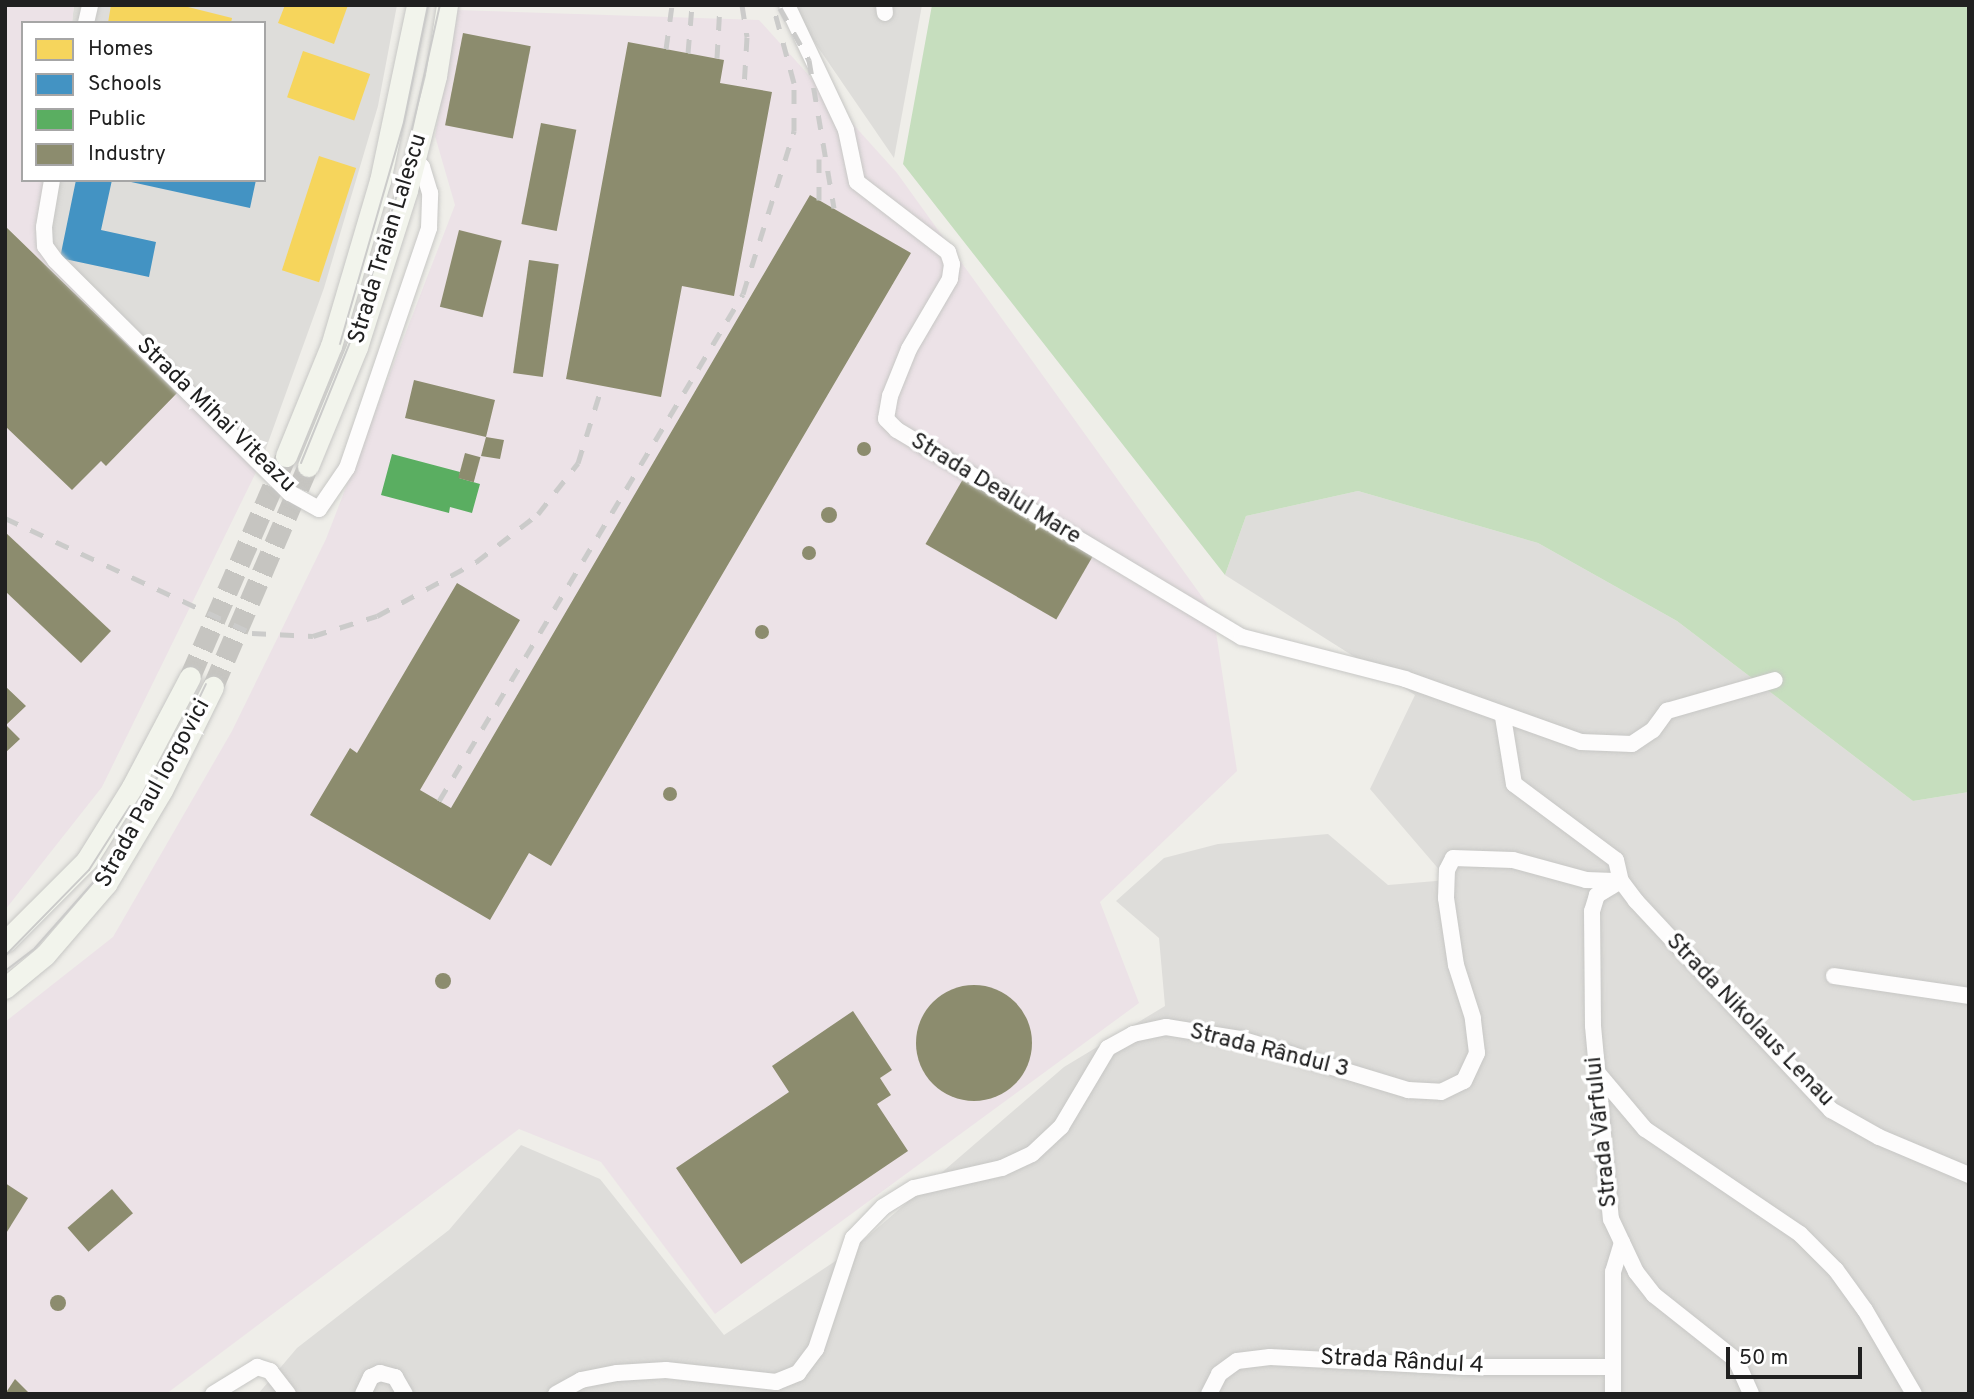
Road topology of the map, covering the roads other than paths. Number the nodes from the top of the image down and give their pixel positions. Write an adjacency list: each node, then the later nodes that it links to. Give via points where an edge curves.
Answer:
1 (417, 5): 6 (main road, Strada Traian Lalescu, via 380,181 331,346)
2 (447, 5): 4 (main road, Strada Traian Lalescu)
3 (788, 5): 11 (street, Strada Dealul Mare, via 846,130 857,182 948,252 952,264 950,279 909,349 890,396 886,419 897,430 1242,637 1405,679)
4 (415, 160): 5 (street, Strada Mihai Viteazu, via 430,193 429,228 347,468 319,509 290,493 55,260 45,246 44,227); 7 (main road, Strada Traian Lalescu, via 357,347)
5 (52, 182)
6 (286, 456)
7 (308, 466)
8 (190, 677): 13 (main road, Strada Paul Iorgovici, via 132,787 86,861)
9 (1775, 680): 11 (street, via 1667,711 1653,730 1632,744 1581,743)
10 (213, 687): 15 (main road, Strada Paul Iorgovici, via 162,790 106,884 45,955)
11 (1503, 717): 12 (street, Strada Nikolaus Lenau, via 1512,775 1527,798 1587,835 1616,860)
12 (1621, 881): 17 (street, Strada Vârfului, via 1597,895 1592,911); 18 (street, Strada Nikolaus Lenau, via 1831,1110 1879,1137); 25 (street, Strada Rândul 3, via 1586,880 1513,860 1454,858 1447,870 1446,898 1477,1053 1464,1081 1441,1092 1408,1090 1240,1040 1166,1027 1133,1034 1108,1048 1061,1127 1032,1154 1002,1168 914,1188 883,1207 853,1238 816,1349 798,1373 776,1382 666,1370 617,1373 581,1380)
13 (5, 942)
14 (1834, 975): 16 (street)
15 (5, 988)
16 (1969, 996)
17 (1596, 1071): 19 (street, Strada Vârfului, via 1603,1171 1611,1219); 29 (street, via 1645,1129 1809,1243 1836,1270 1872,1320)
18 (1969, 1174)
19 (1622, 1242): 20 (street, via 1613,1272); 28 (street, Strada Vârfului, via 1636,1272 1654,1295 1736,1360)
20 (1611, 1367): 26 (street, Strada Rândul 4, via 1466,1367 1270,1357 1237,1361 1219,1374); 27 (street)
21 (214, 1394): 22 (street, via 257,1367 270,1371)
22 (288, 1394)
23 (363, 1394): 24 (street, via 370,1377 380,1373 395,1377)
24 (405, 1394)
25 (556, 1394)
26 (1209, 1394)
27 (1613, 1394)
28 (1751, 1394)
29 (1914, 1394)

